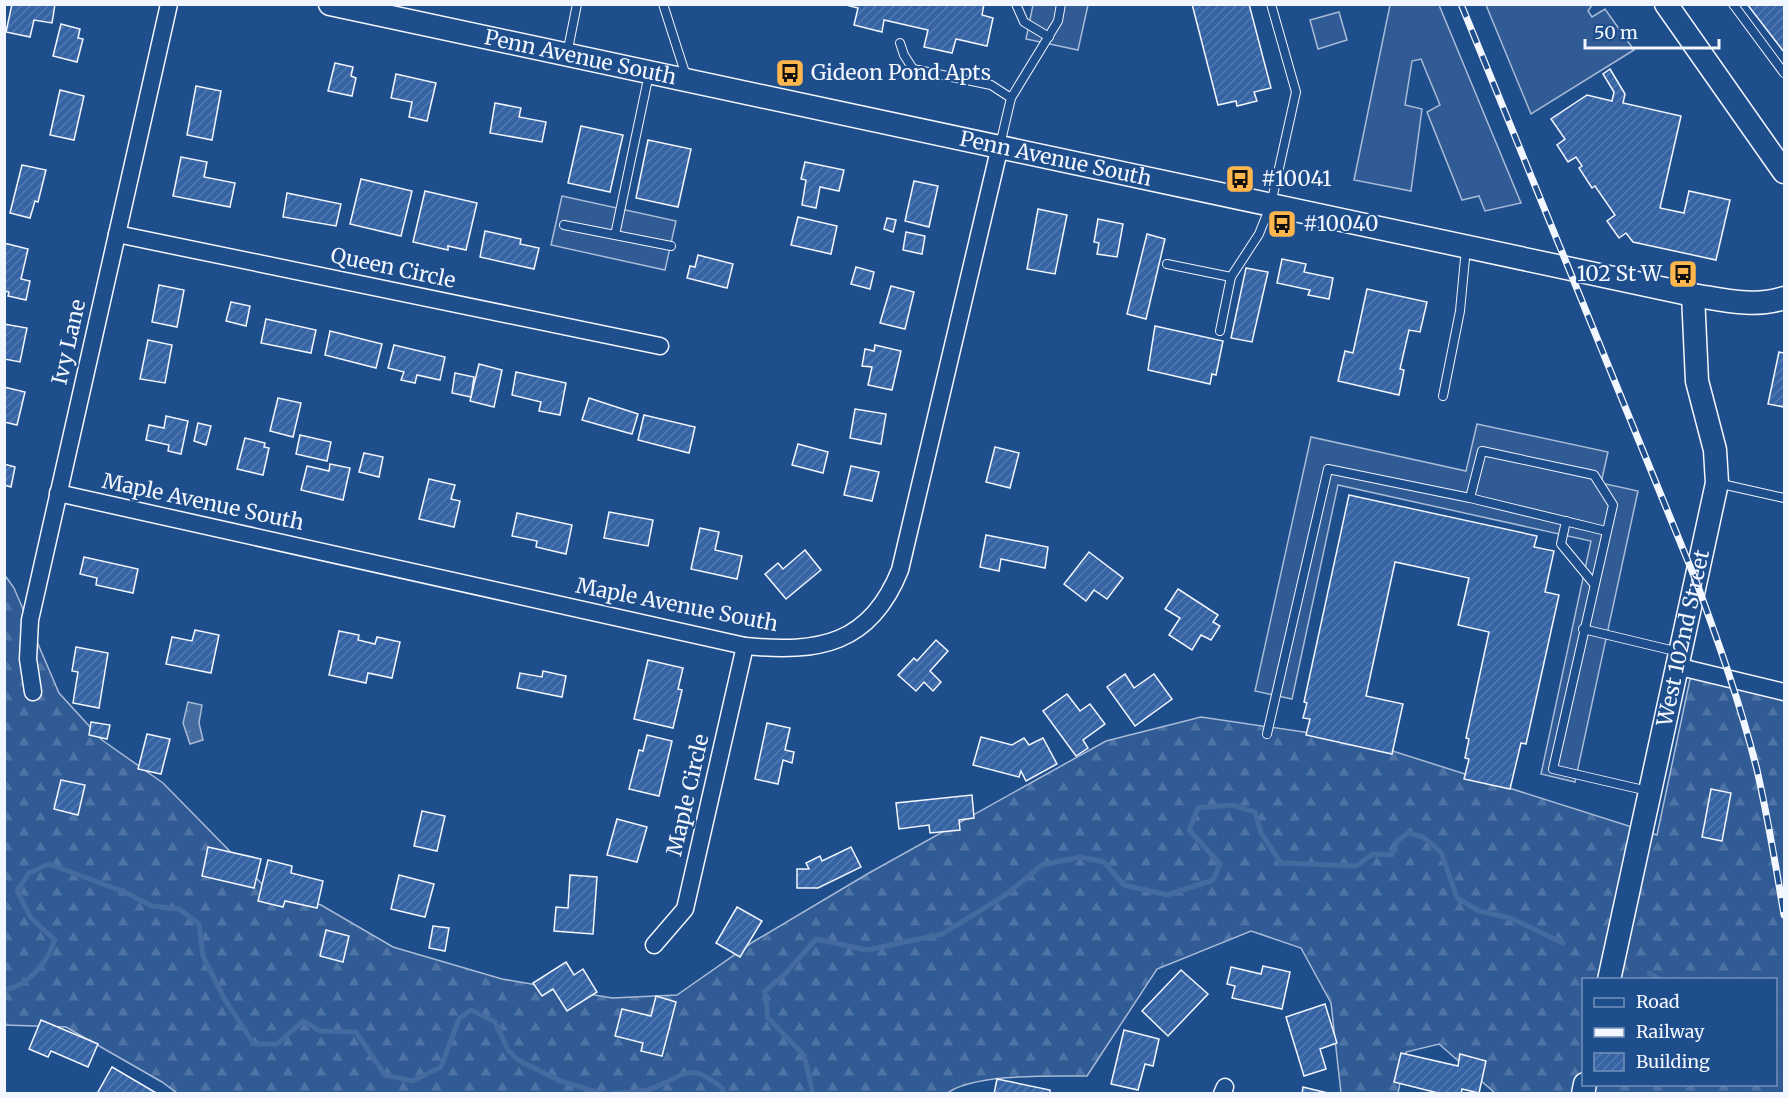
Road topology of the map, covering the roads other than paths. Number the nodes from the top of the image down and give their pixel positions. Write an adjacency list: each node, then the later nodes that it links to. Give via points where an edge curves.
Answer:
1 (169, 4): 21 (street, Ivy Lane)
2 (330, 4): 12 (main road, Penn Avenue South)
3 (577, 4): 12 (lane)
4 (663, 4): 15 (lane)
5 (1016, 4): 10 (lane, via 1024,22)
6 (1061, 4): 10 (lane)
7 (1271, 4): 19 (lane, via 1296,92)
8 (1666, 4): 18 (main road)
9 (1733, 4): 14 (lane)
10 (1049, 37): 16 (lane)
11 (900, 44): 16 (lane, via 913,69 992,85)
12 (567, 54): 13 (main road, Penn Avenue South)
13 (650, 71): 15 (main road, Penn Avenue South); 22 (lane)
14 (1785, 73)
15 (687, 79): 17 (main road, Penn Avenue South)
16 (1011, 98): 17 (lane)
17 (1000, 146): 19 (main road, Penn Avenue South); 40 (street, Maple Avenue South, via 900,570 890,594 876,614 856,631 833,641 778,649)
18 (1785, 172)
19 (1271, 204): 24 (main road, Penn Avenue South); 26 (lane, via 1259,234)
20 (564, 225): 22 (lane)
21 (117, 234): 30 (street, Queen Circle); 33 (street, Ivy Lane)
22 (615, 235): 23 (lane)
23 (670, 246)
24 (1467, 246): 27 (main road, Penn Avenue South); 31 (lane, via 1460,311)
25 (1167, 264): 26 (lane)
26 (1230, 277): 29 (lane)
27 (1693, 295): 28 (main road, Penn Avenue South, via 1738,303); 32 (main road, West 102nd Street, via 1697,381 1715,450)
28 (1785, 298)
29 (1220, 331)
30 (660, 346)
31 (1443, 396)
32 (1717, 483): 35 (lane); 41 (main road, West 102nd Street)
33 (58, 493): 40 (street, Maple Avenue South); 42 (street, Ivy Lane, via 30,620 28,659)
34 (1470, 498): 36 (lane); 37 (lane, via 1482,451 1594,475 1613,506); 44 (lane, via 1328,469)
35 (1785, 498)
36 (1566, 521): 37 (lane); 38 (lane, via 1561,544)
37 (1606, 531): 38 (lane)
38 (1594, 584): 39 (lane)
39 (1583, 629): 41 (lane); 45 (lane, via 1553,769)
40 (745, 646): 46 (street, Maple Circle, via 685,909)
41 (1678, 659): 43 (street); 45 (main road, West 102nd Street)
42 (33, 692)
43 (1785, 692)
44 (1267, 734)
45 (1651, 792): 47 (main road, West 102nd Street)
46 (654, 945)
47 (1609, 978)

